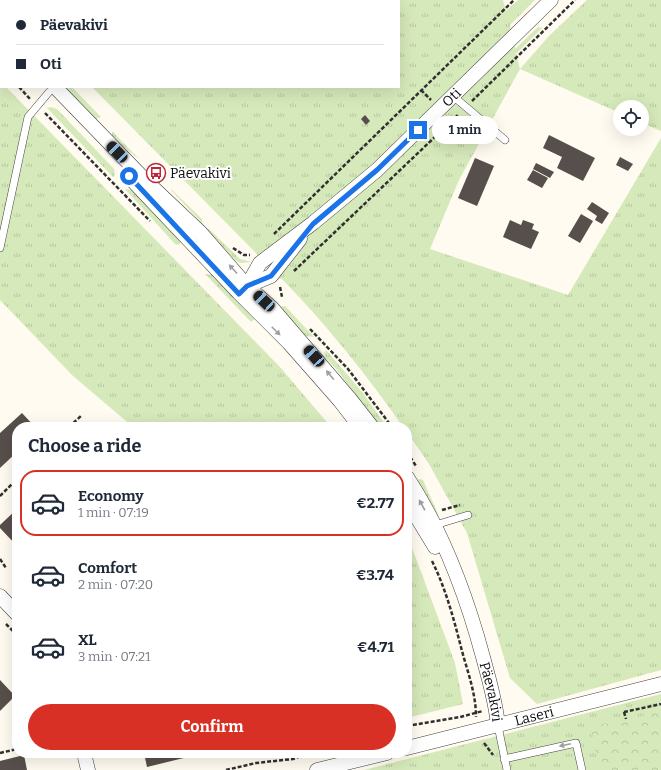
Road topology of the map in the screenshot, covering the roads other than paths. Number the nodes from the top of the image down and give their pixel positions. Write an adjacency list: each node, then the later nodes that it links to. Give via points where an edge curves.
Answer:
1 (550, 0): 3 (street, Oti)
2 (49, 88): 5 (lane, via 28,117); 6 (street, via 200,232)
3 (453, 96): 4 (lane); 6 (street, Oti, via 377,170 313,224 271,276)
4 (505, 140)
5 (0, 248)
6 (243, 290): 7 (street, one-way to 7); 8 (street, one-way to 6, via 272,308)
7 (356, 422)
8 (368, 422)
9 (412, 489): 12 (street, Päevakivi, one-way to 9)
10 (412, 507): 12 (street, Päevakivi)
11 (468, 515): 12 (lane)
12 (429, 527): 16 (street, Päevakivi, via 446,566 468,631 487,701)
13 (0, 596): 14 (street)
14 (12, 609)
15 (661, 684): 16 (street, Laseri)
16 (498, 726): 17 (street, Laseri); 20 (lane)
17 (412, 747)
18 (85, 758): 21 (street)
19 (366, 758): 22 (street)
20 (500, 759): 23 (lane); 24 (lane, one-way to 20, via 576,743)
21 (88, 770)
22 (317, 770)
23 (507, 770)
24 (582, 770)

